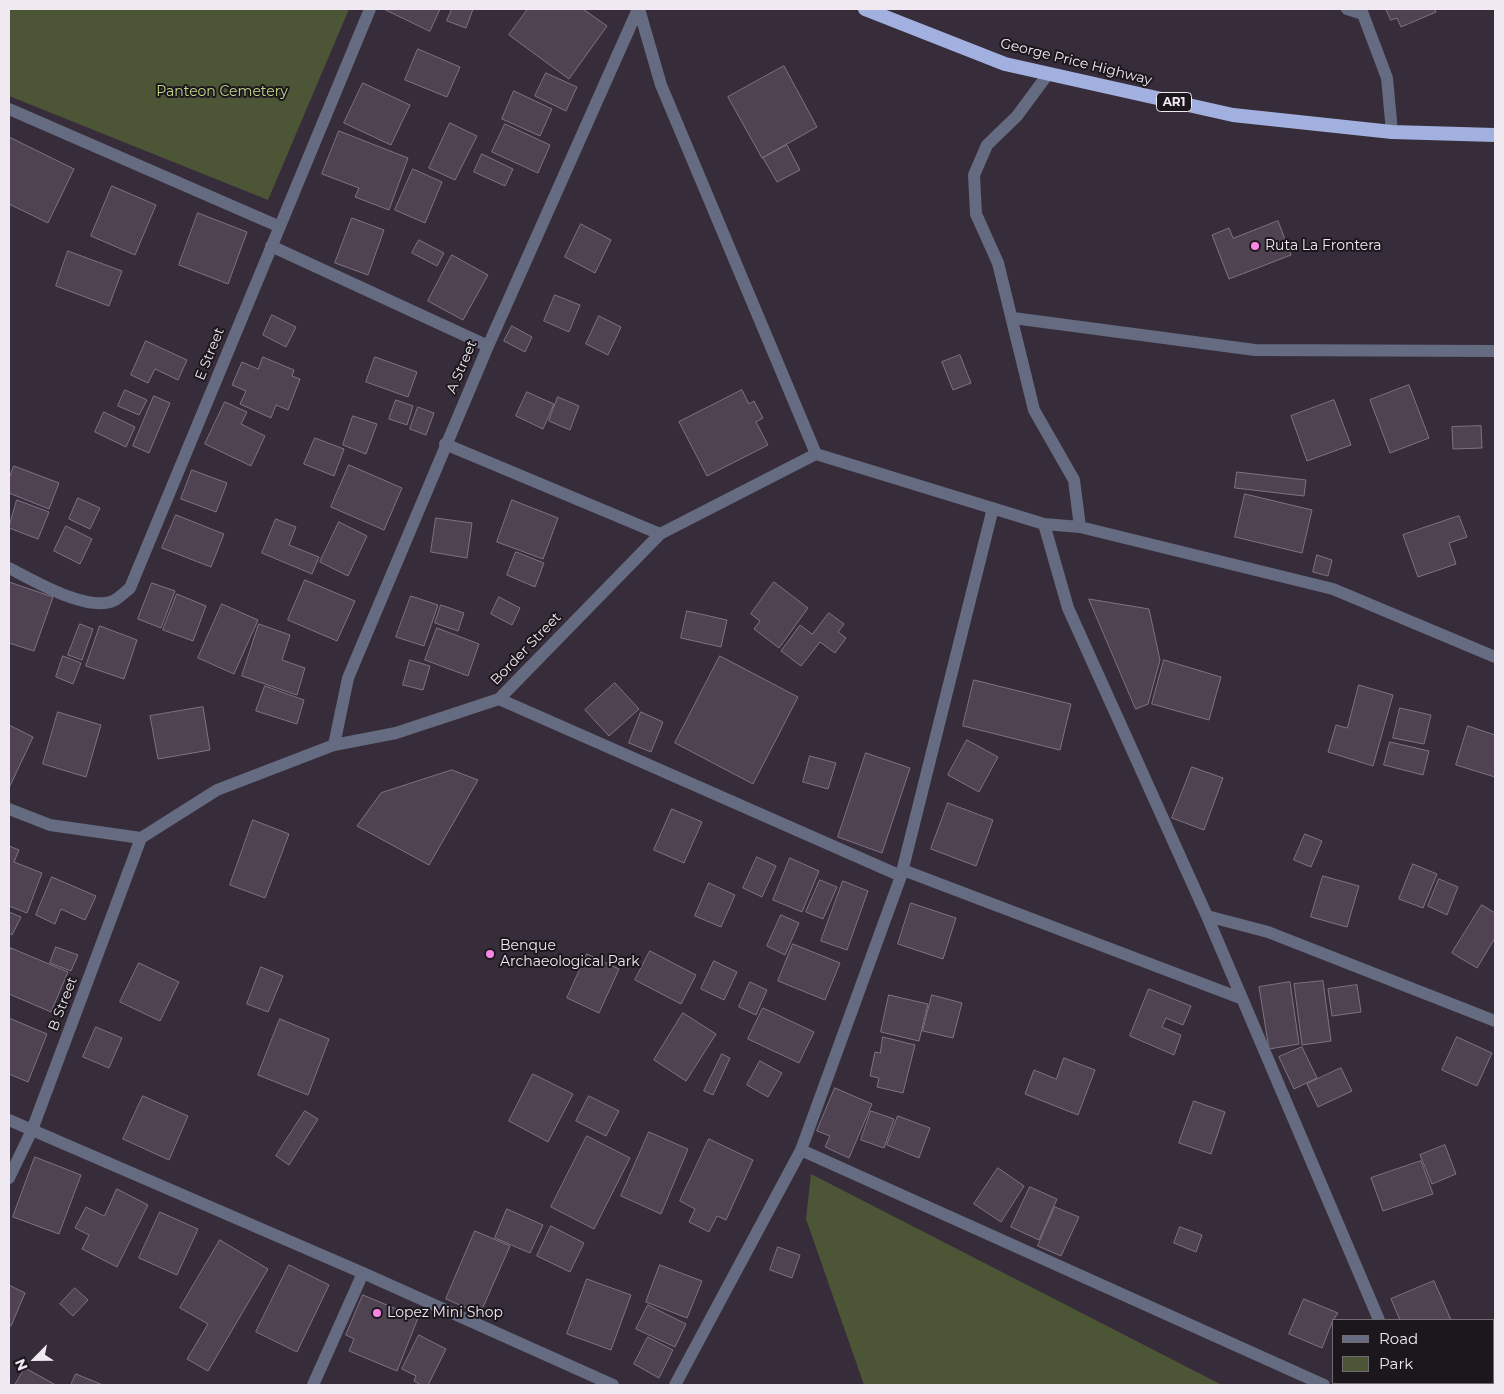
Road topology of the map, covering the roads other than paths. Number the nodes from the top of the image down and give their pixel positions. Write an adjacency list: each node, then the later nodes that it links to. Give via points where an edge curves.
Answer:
1 (370, 9): 10 (street, E Street)
2 (639, 9): 13 (street, A Street); 16 (street, via 661,85)
3 (865, 9): 6 (highway, George Price Highway / AR1, via 1006,64)
4 (1347, 9): 5 (street)
5 (1362, 11): 8 (street, via 1387,78)
6 (1048, 74): 8 (highway, George Price Highway / AR1, via 1233,115); 12 (street, via 1018,116 986,145 974,175 976,214 998,263)
7 (9, 109): 10 (street)
8 (1392, 132): 9 (highway, George Price Highway / AR1)
9 (1495, 135)
10 (278, 226): 11 (street, E Street)
11 (271, 246): 13 (street); 21 (street, E Street, via 130,588 116,600 106,603 78,600)
12 (1013, 318): 14 (street, via 1255,350); 19 (street, via 1034,410 1074,480)
13 (488, 346): 15 (street, A Street)
14 (1495, 351)
15 (445, 444): 20 (street); 24 (street, A Street, via 348,678)
16 (816, 454): 17 (street); 20 (street, Border Street)
17 (992, 508): 18 (street); 27 (street)
18 (1044, 524): 19 (street); 28 (street, via 1068,608)
19 (1080, 527): 22 (street, via 1333,589)
20 (660, 534): 23 (street, Border Street)
21 (9, 568)
22 (1495, 657)
23 (499, 699): 24 (street, Border Street, via 396,733); 27 (street)
24 (334, 745): 26 (street, Border Street, via 217,790)
25 (9, 809): 26 (street, via 50,825)
26 (141, 838): 32 (street, B Street)
27 (902, 873): 29 (street); 33 (street)
28 (1207, 916): 29 (street); 30 (street, via 1268,932)
29 (1240, 998): 36 (street)
30 (1495, 1021)
31 (9, 1120): 32 (street)
32 (32, 1130): 34 (street, B Street); 35 (street)
33 (802, 1150): 39 (street); 40 (street)
34 (9, 1178)
35 (362, 1273): 37 (street); 38 (street)
36 (1379, 1319)
37 (312, 1385)
38 (613, 1385)
39 (675, 1385)
40 (1324, 1385)

